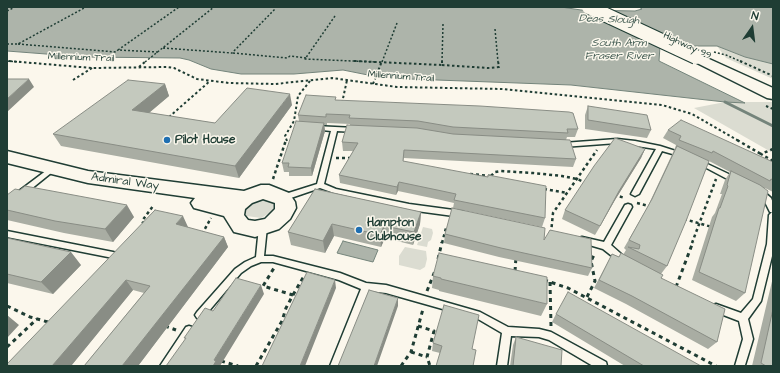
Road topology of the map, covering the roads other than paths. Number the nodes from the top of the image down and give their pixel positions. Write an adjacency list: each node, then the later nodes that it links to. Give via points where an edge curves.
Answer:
1 (589, 7): 3 (highway, bridge)
2 (601, 7): 3 (highway, Highway 99)
3 (700, 56): 4 (highway, Highway 99); 5 (highway, Highway 99)
4 (773, 86)
5 (773, 94)
6 (306, 127): 7 (lane)
7 (334, 129): 8 (lane); 15 (lane)
8 (364, 131)
9 (558, 144): 10 (lane, via 635,142)
10 (660, 148): 14 (lane, via 678,152); 18 (lane)
11 (7, 157): 13 (street, Admiral Way)
12 (7, 168): 13 (street, Admiral Way)
13 (48, 172): 19 (lane); 20 (street, Admiral Way, via 77,184 212,205)
14 (743, 184)
15 (320, 186): 17 (lane); 23 (lane, via 409,207)
16 (756, 190): 22 (lane, via 768,200)
17 (277, 191): 20 (street, via 261,192); 25 (street, via 286,208 275,222)
18 (635, 194)
19 (7, 204)
20 (240, 204): 25 (street, via 234,216 241,226)
21 (628, 207): 28 (lane)
22 (773, 210)
23 (470, 216)
24 (773, 216): 34 (lane, via 771,244 757,301)
25 (263, 228): 30 (lane)
26 (7, 234): 29 (lane)
27 (551, 234): 28 (lane)
28 (603, 245): 31 (lane, via 621,260)
29 (113, 256)
30 (260, 259): 32 (lane, via 308,268); 37 (lane, via 238,271 199,316)
31 (635, 267)
32 (366, 287): 35 (lane, via 386,289 480,316); 38 (lane)
33 (707, 303): 34 (lane)
34 (743, 318): 36 (lane, via 748,339)
35 (507, 331): 39 (lane); 40 (lane, via 551,336)
36 (740, 365)
37 (165, 366)
38 (335, 366)
39 (502, 366)
40 (602, 366)

